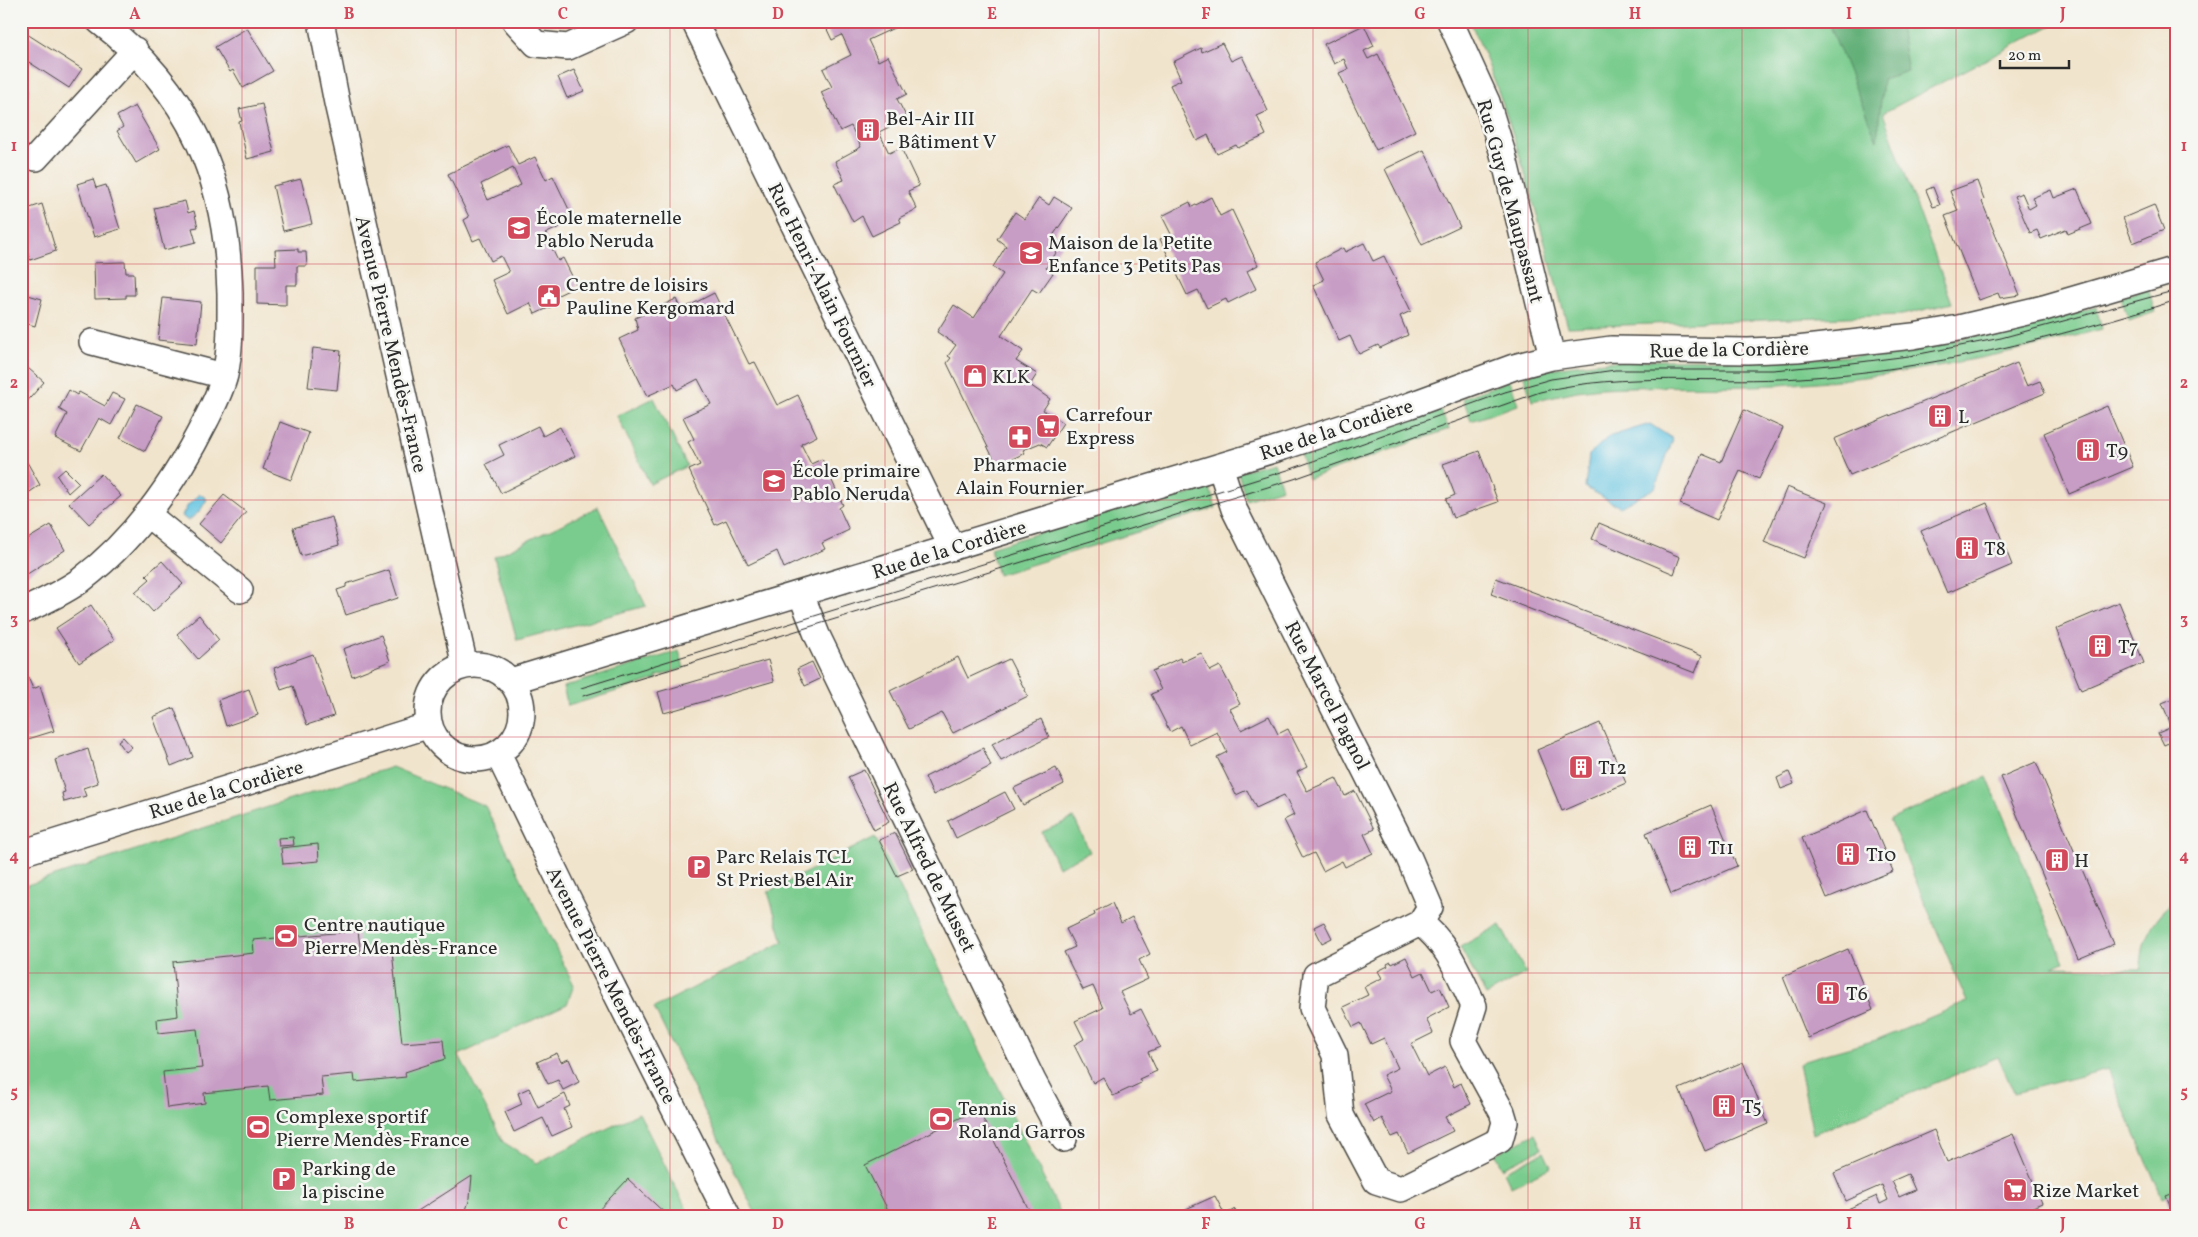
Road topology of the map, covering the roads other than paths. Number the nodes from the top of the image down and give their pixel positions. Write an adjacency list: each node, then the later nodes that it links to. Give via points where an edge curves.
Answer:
1 (99, 21): 7 (street)
2 (321, 21): 19 (street, Avenue Pierre Mendès-France)
3 (515, 21): 4 (street, via 536,44 568,47)
4 (626, 21)
5 (694, 21): 15 (street, Rue Henri-Alain Fournier)
6 (1450, 21): 11 (street, Rue Guy de Maupassant, via 1490,111)
7 (135, 50): 8 (street); 12 (street, via 172,95 199,142 220,202 229,270 231,336)
8 (36, 158)
9 (2177, 269): 11 (street, Rue de la Cordière, via 2044,308 1904,338 1797,349 1611,349)
10 (92, 342): 12 (street)
11 (1552, 357): 13 (street, Rue de la Cordière)
12 (224, 376): 14 (street, via 191,450)
13 (1220, 466): 15 (street, Rue de la Cordière); 24 (street, Rue Marcel Pagnol, via 1234,508 1424,888 1430,907)
14 (147, 514): 16 (street); 18 (street, via 122,543 80,580)
15 (952, 548): 17 (street, Rue de la Cordière)
16 (240, 590)
17 (801, 594): 20 (street, Rue de la Cordière); 25 (street, Rue Alfred de Musset, via 1033,1081)
18 (21, 612)
19 (465, 666): 20 (street, via 494,668); 21 (street, via 442,678 430,700)
20 (512, 681): 22 (street, via 523,709 518,732 510,745)
21 (430, 725): 22 (street, via 440,742 462,757 478,759); 23 (street, Rue de la Cordière)
22 (498, 754): 26 (street, Avenue Pierre Mendès-France)
23 (21, 853)
24 (1420, 923): 24 (street, via 1316,975 1312,1008 1335,1054 1341,1115 1376,1181 1401,1189 1500,1140 1505,1122 1464,1041 1474,1006 1447,950)
25 (1064, 1139)
26 (728, 1216)

